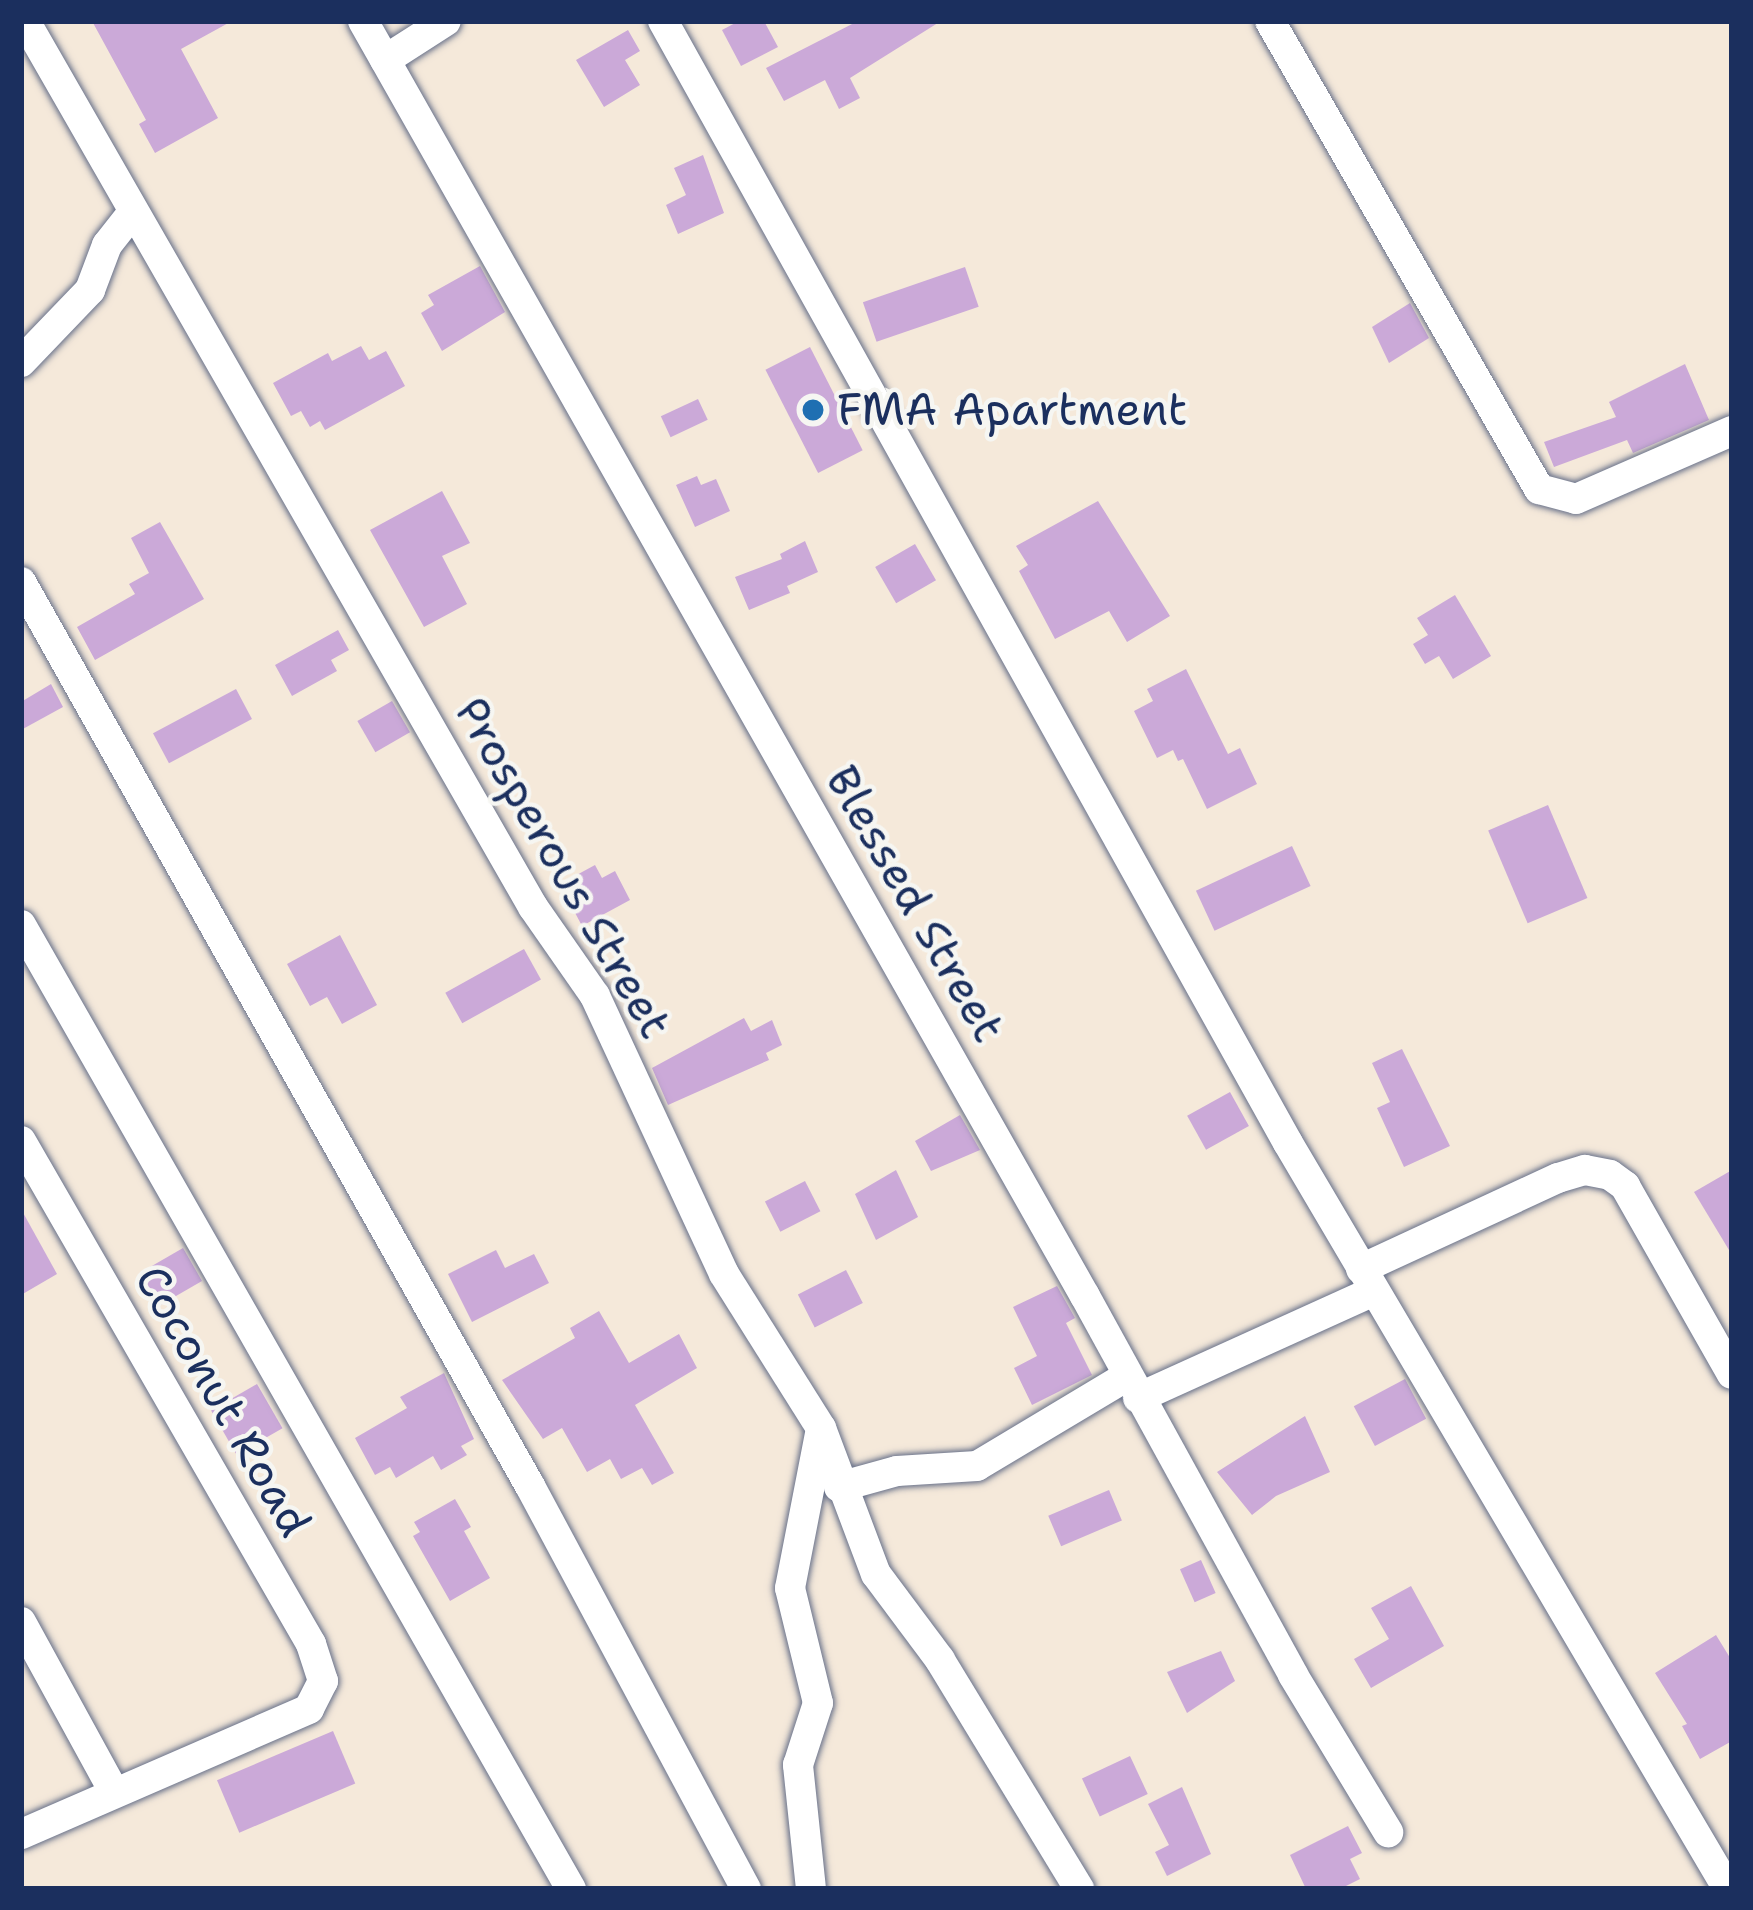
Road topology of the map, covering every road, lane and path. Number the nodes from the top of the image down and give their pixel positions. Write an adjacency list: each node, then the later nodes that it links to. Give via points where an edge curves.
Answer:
1 (25, 21): 7 (street, Prosperous Street)
2 (363, 21): 6 (street, Blessed Street)
3 (446, 21): 6 (street)
4 (663, 21): 13 (street)
5 (1270, 21): 9 (street, via 1538,489 1576,500)
6 (385, 61): 15 (street, Blessed Street)
7 (133, 212): 8 (street, via 107,245 90,290); 16 (street, Prosperous Street, via 533,907 595,996 724,1274)
8 (21, 362)
9 (1732, 431)
10 (21, 582): 23 (street, via 530,1486)
11 (21, 925): 22 (street)
12 (21, 1141): 19 (street, Coconut Road, via 311,1644 323,1682 309,1709)
13 (1368, 1280): 14 (street, via 1558,1178 1585,1170 1610,1175 1625,1186); 15 (street); 26 (street)
14 (1732, 1374)
15 (1132, 1387): 17 (street, via 977,1466 897,1471); 20 (street, Blessed Street)
16 (820, 1428): 17 (street, Prosperous Street); 24 (street, via 790,1588 818,1702 798,1765)
17 (839, 1487): 25 (street, Prosperous Street, via 876,1574 940,1660)
18 (21, 1622): 19 (street)
19 (113, 1790): 21 (street)
20 (1388, 1832)
21 (21, 1834)
22 (571, 1889)
23 (746, 1889)
24 (811, 1889)
25 (1078, 1889)
26 (1728, 1889)

